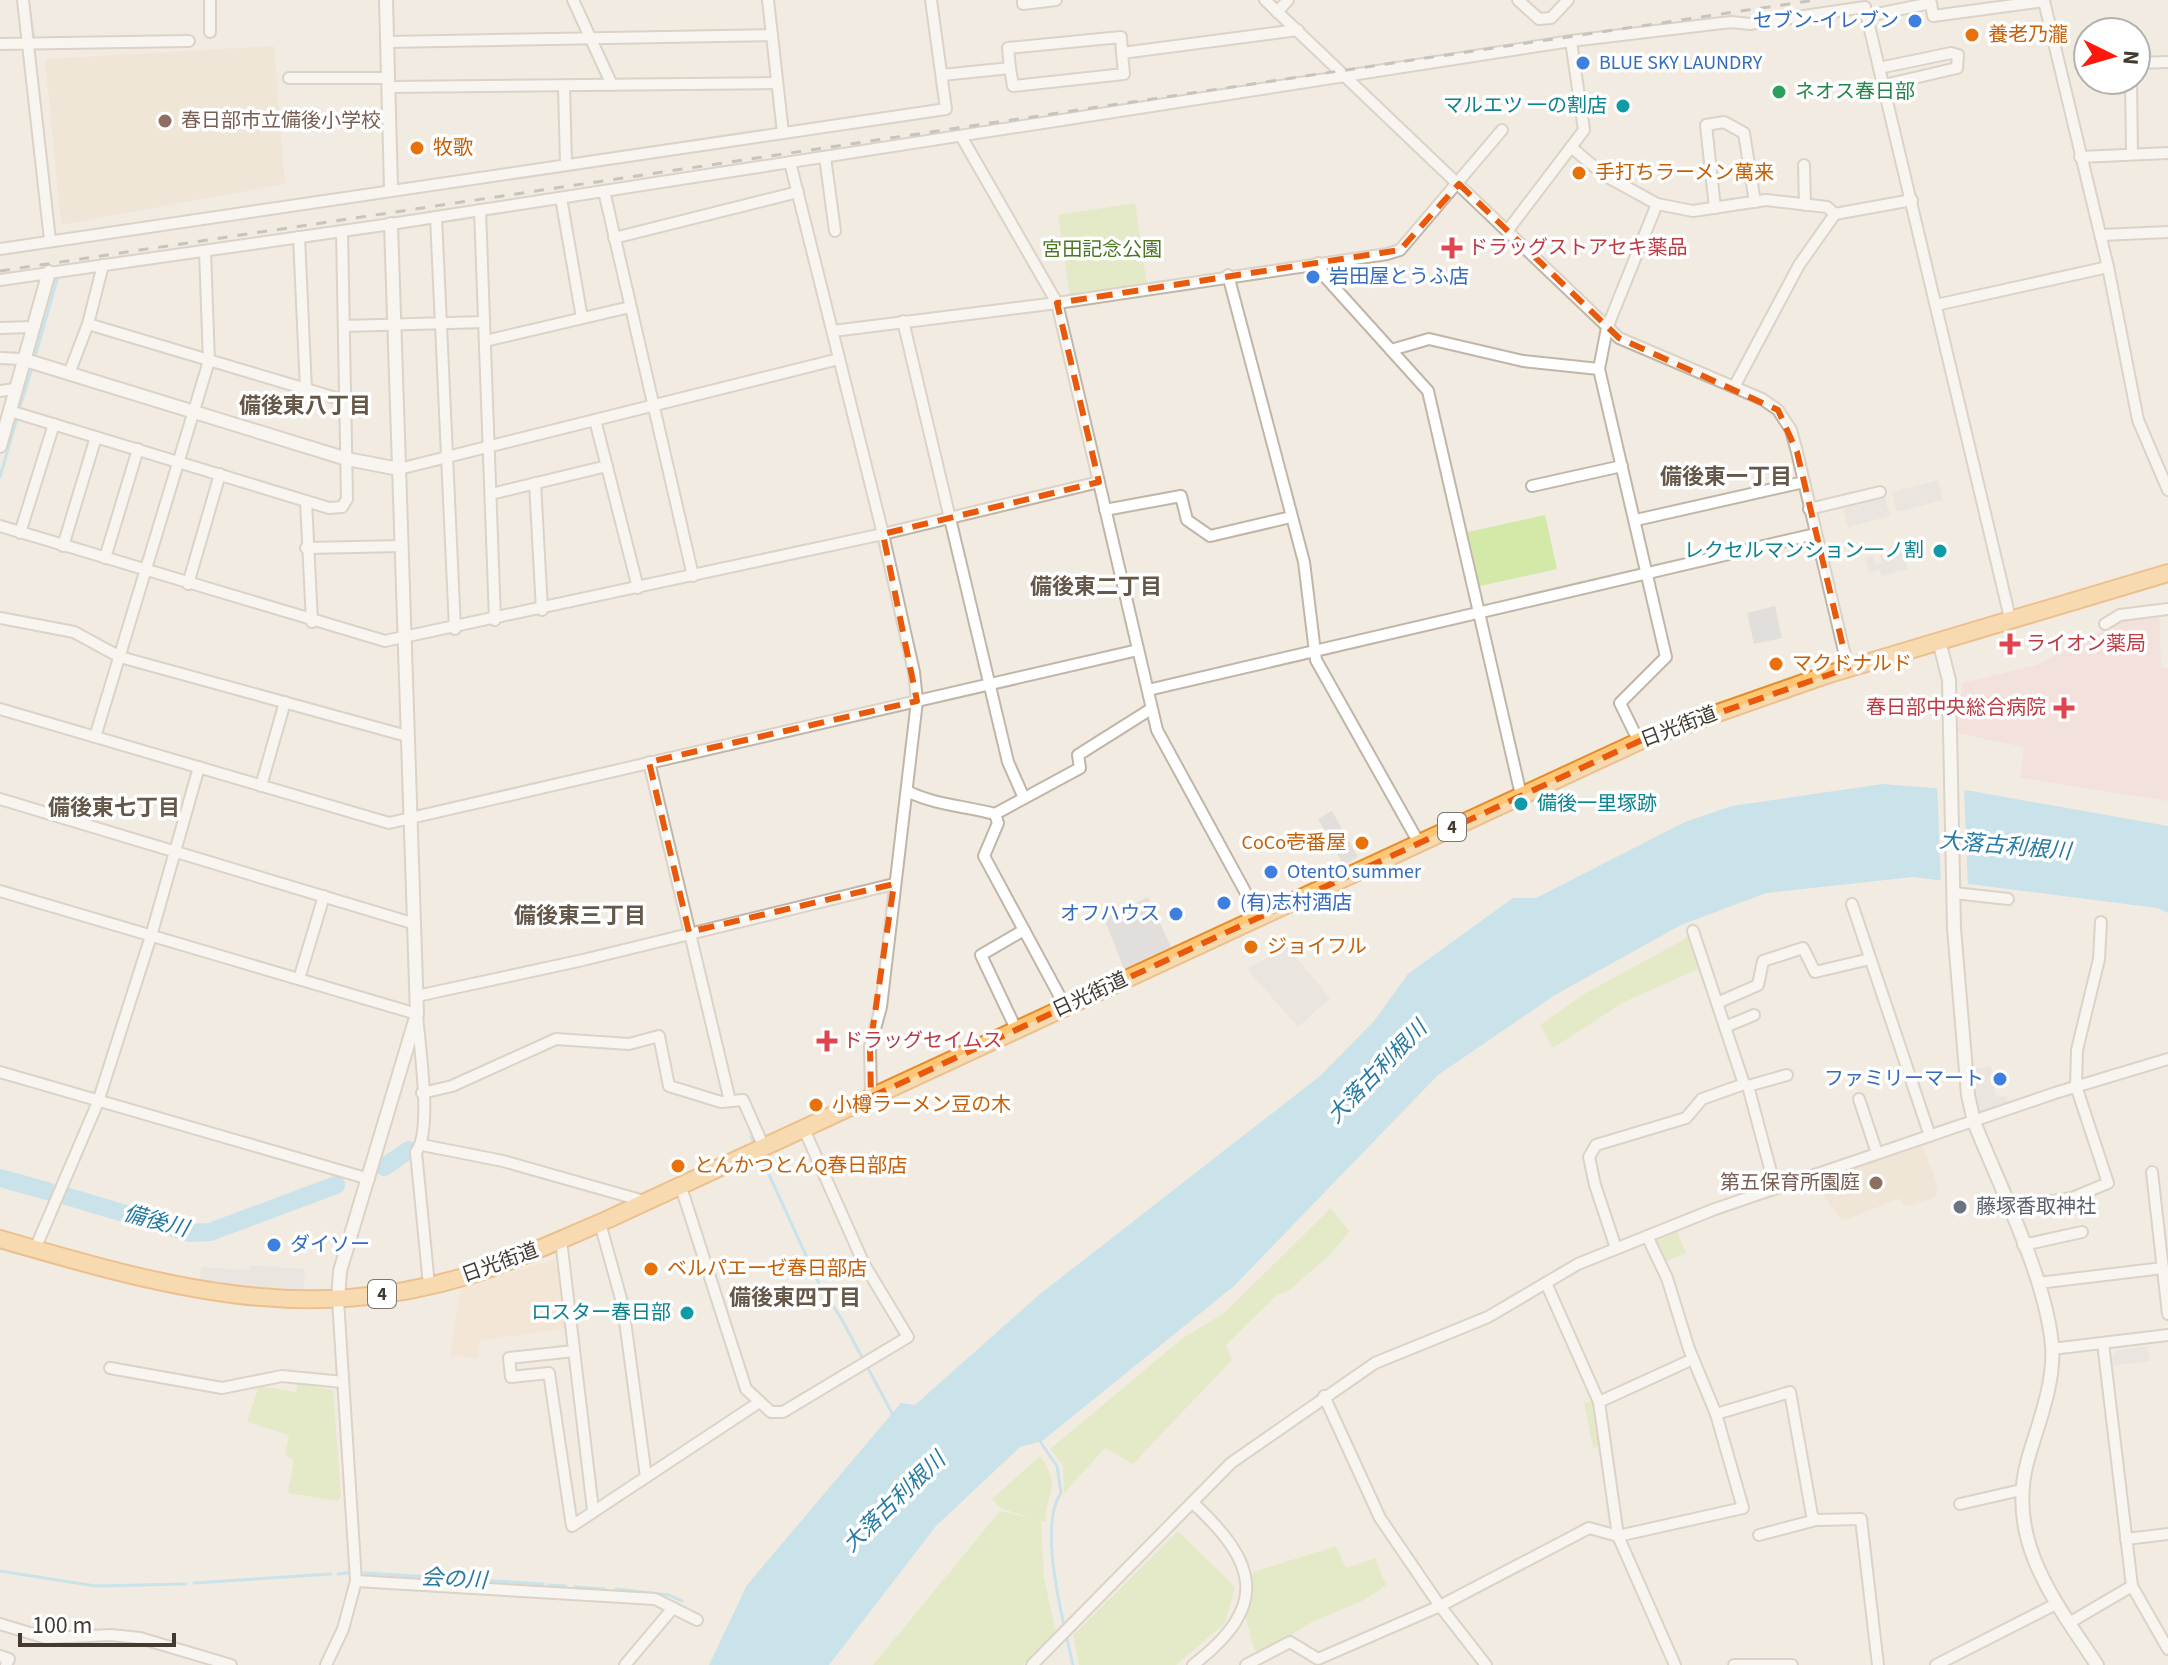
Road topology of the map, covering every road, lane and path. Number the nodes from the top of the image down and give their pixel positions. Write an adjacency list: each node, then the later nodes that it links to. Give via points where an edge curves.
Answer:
1 (23, 0): 22 (street)
2 (210, 0): 16 (street)
3 (386, 0): 21 (street)
4 (573, 0): 18 (street)
5 (768, 0): 17 (street)
6 (931, 0): 27 (street)
7 (1023, 0): 8 (street)
8 (1056, 0)
9 (1265, 0): 14 (street)
10 (1288, 0): 14 (street)
11 (1518, 0): 12 (street, via 1539,19 1551,18)
12 (1568, 0)
13 (1865, 8): 20 (street); 26 (street); 43 (street, via 1931,3 1933,16 2044,1)
14 (1277, 12): 15 (street)
15 (1298, 30): 24 (street); 28 (street)
16 (210, 32)
17 (772, 35): 18 (street); 31 (street)
18 (590, 37): 21 (street); 32 (street)
19 (189, 41): 22 (street)
20 (1571, 41): 28 (street); 39 (street, via 1584,130)
21 (387, 42): 30 (street)
22 (29, 43): 23 (street); 68 (street)
23 (0, 44)
24 (1122, 53): 25 (street, via 1121,37 1008,48); 25 (street, via 1124,74 1013,86)
25 (1010, 68): 27 (street)
26 (1879, 68): 33 (street); 33 (street, via 1958,55 1957,68)
27 (942, 75): 37 (street, via 946,109)
28 (1346, 77): 38 (street); 47 (street)
29 (289, 78): 30 (street)
30 (388, 82): 34 (street); 48 (street)
31 (777, 83): 32 (street); 37 (street)
32 (612, 85): 34 (street)
33 (1884, 85): 52 (street)
34 (564, 86): 45 (street)
35 (2131, 96): 41 (street)
36 (1502, 130): 47 (street)
37 (783, 133): 45 (street)
38 (961, 136): 42 (street); 77 (street)
39 (1571, 147): 54 (street, via 1604,175); 61 (street)
40 (2168, 153): 41 (street)
41 (2132, 154): 43 (street)
42 (825, 157): 44 (street); 63 (street)
43 (2080, 157): 65 (street)
44 (790, 162): 49 (street); 50 (street)
45 (566, 164): 48 (street)
46 (1804, 165): 55 (street)
47 (1459, 184): 61 (street); 71 (street, via 1400,250)
48 (391, 188): 68 (street)
49 (604, 191): 51 (street); 67 (street)
50 (798, 192): 67 (street); 90 (street)
51 (561, 198): 57 (street); 80 (street)
52 (1912, 200): 58 (street); 78 (street)
53 (1755, 202): 55 (street); 56 (street); 56 (street, via 1744,133 1724,122 1706,125)
54 (1657, 204): 56 (street, via 1693,211); 89 (street)
55 (1805, 205): 58 (street, via 1827,207)
56 (1715, 208)
57 (480, 210): 59 (street); 82 (street)
58 (1835, 214): 99 (street, via 1799,265)
59 (436, 217): 60 (street); 83 (street)
60 (391, 224): 62 (street); 85 (street)
61 (1508, 230): 89 (street)
62 (342, 231): 66 (street); 86 (street)
63 (835, 231)
64 (2168, 232): 65 (street)
65 (2101, 235): 73 (street)
66 (299, 237): 70 (street); 101 (street)
67 (614, 238): 79 (street)
68 (50, 240): 69 (street)
69 (0, 249)
70 (205, 251): 72 (street); 96 (street)
71 (1318, 263): 75 (street); 92 (street)
72 (103, 265): 74 (street); 84 (street)
73 (2108, 267): 78 (street); 124 (street, via 2138,420)
74 (49, 272): 76 (street); 87 (street)
75 (1228, 275): 77 (street); 130 (street)
76 (0, 280)
77 (1057, 303): 81 (street); 120 (street)
78 (1936, 305): 151 (street)
79 (630, 307): 80 (street); 104 (street)
80 (582, 318): 91 (street)
81 (903, 321): 90 (street); 131 (street)
82 (484, 322): 83 (street); 91 (street)
83 (441, 323): 85 (street); 113 (street)
84 (88, 324): 96 (street); 98 (street)
85 (395, 324): 86 (street); 118 (street)
86 (344, 326): 103 (street)
87 (32, 327): 88 (street); 94 (street)
88 (0, 328)
89 (1607, 328): 97 (street); 99 (street, via 1619,338)
90 (833, 331): 95 (street)
91 (485, 341): 111 (street)
92 (1391, 350): 97 (street, via 1429,339 1523,361); 149 (street, via 1428,391)
93 (0, 358): 94 (street)
94 (22, 359): 98 (street); 100 (street)
95 (839, 359): 104 (street); 135 (street)
96 (209, 361): 101 (street); 105 (street)
97 (1599, 369): 117 (street)
98 (70, 371): 105 (street)
99 (1734, 387): 121 (street, via 1778,410 1791,430)
100 (15, 389): 102 (street); 106 (street)
101 (306, 390): 103 (street)
102 (0, 391)
103 (346, 401): 114 (street)
104 (652, 406): 107 (street); 144 (street)
105 (195, 409): 114 (street); 115 (street)
106 (10, 411): 108 (street); 110 (street)
107 (595, 420): 111 (street); 116 (street)
108 (54, 424): 109 (street); 134 (street)
109 (96, 437): 112 (street); 137 (street)
110 (0, 446)
111 (489, 446): 113 (street); 126 (street)
112 (138, 449): 115 (street); 140 (street)
113 (447, 457): 118 (street); 155 (street)
114 (347, 459): 118 (street); 127 (street, via 347,499 342,507)
115 (179, 461): 119 (street); 141 (street)
116 (607, 466): 122 (street); 146 (street)
117 (1622, 466): 123 (street); 132 (street)
118 (399, 469): 138 (street)
119 (220, 474): 127 (street); 145 (street)
120 (1099, 482): 129 (street); 131 (street)
121 (1804, 482): 128 (street); 132 (street)
122 (535, 483): 126 (street); 148 (street)
123 (1532, 486)
124 (2168, 490)
125 (1880, 492): 128 (street)
126 (491, 494): 152 (street)
127 (306, 501): 139 (street)
128 (1809, 509): 136 (street)
129 (1105, 510): 130 (street, via 1181,496 1187,520 1210,536); 158 (street)
130 (1291, 517): 159 (street, via 1304,562)
131 (948, 518): 135 (street); 162 (street)
132 (1636, 520): 142 (street)
133 (0, 526): 134 (street)
134 (20, 533): 137 (street)
135 (883, 534): 144 (street); 164 (street)
136 (1815, 534): 142 (street); 161 (street)
137 (63, 546): 140 (street)
138 (402, 546): 139 (street); 156 (street)
139 (306, 548): 153 (street)
140 (105, 558): 141 (street)
141 (146, 571): 145 (street); 160 (street)
142 (1648, 573): 149 (street); 170 (street, via 1666,657 1620,703)
143 (2168, 573): 151 (highway, 日光街道 / 4)
144 (693, 576): 146 (street)
145 (188, 584): 153 (street)
146 (638, 588): 148 (street)
147 (2168, 609): 154 (street, via 2120,615)
148 (542, 610): 152 (street)
149 (1481, 614): 159 (street); 175 (street)
150 (0, 618): 160 (street, via 74,632)
151 (2010, 618): 157 (highway, 日光街道 / 4)
152 (495, 620): 155 (street)
153 (312, 622): 156 (street, via 385,641)
154 (2105, 624)
155 (455, 629): 156 (street)
156 (405, 640): 168 (street)
157 (1939, 641): 161 (highway, 日光街道 / 4); 184 (street, via 1949,680)
158 (1138, 650): 162 (street); 163 (street)
159 (1314, 653): 163 (street); 180 (street)
160 (120, 657): 165 (street); 169 (street)
161 (1848, 668): 170 (highway, 日光街道 / 4)
162 (988, 685): 164 (street); 176 (street, via 1008,762)
163 (1148, 690): 167 (street)
164 (917, 701): 171 (street); 174 (street)
165 (285, 702): 168 (street); 173 (street)
166 (0, 709): 169 (street)
167 (1151, 709): 176 (street, via 1078,755 1080,768); 188 (street, via 1157,730)
168 (407, 736): 179 (street)
169 (95, 737): 172 (street)
170 (1639, 742): 175 (highway, 日光街道 / 4)
171 (649, 762): 179 (street); 193 (street)
172 (199, 767): 173 (street); 181 (street)
173 (261, 786): 179 (street, via 389,823)
174 (909, 792): 178 (street, via 933,804 952,802); 182 (street)
175 (1521, 795): 180 (highway, 日光街道 / 4)
176 (1024, 798): 178 (street)
177 (0, 799): 181 (street)
178 (995, 814): 191 (street, via 998,823 984,856)
179 (409, 821): 190 (street)
180 (1419, 843): 188 (highway, 日光街道 / 4)
181 (175, 851): 185 (street); 194 (street)
182 (894, 884): 193 (street); 210 (street, via 881,1007 870,1047)
183 (0, 891): 194 (street)
184 (1954, 893): 186 (street); 214 (street, via 1963,1043)
185 (324, 896): 190 (street); 196 (street)
186 (2008, 899)
187 (1852, 904): 195 (street)
188 (1259, 917): 199 (highway, 日光街道 / 4)
189 (2101, 922): 208 (street, via 2099,959 2077,1050)
190 (412, 923): 197 (street)
191 (1024, 930): 199 (street); 203 (street, via 981,955)
192 (1693, 931): 198 (street)
193 (689, 932): 197 (street); 212 (street)
194 (151, 936): 196 (street); 213 (street)
195 (1870, 959): 198 (street, via 1815,972 1803,948 1763,961 1758,985); 216 (street)
196 (299, 979): 200 (street)
197 (417, 996): 200 (street)
198 (1717, 1003): 202 (street)
199 (1065, 1006): 203 (highway, 日光街道 / 4)
200 (417, 1014): 209 (street); 221 (street)
201 (1754, 1015): 202 (street)
202 (1725, 1027): 207 (street)
203 (1016, 1029): 210 (highway, 日光街道 / 4)
204 (2168, 1059): 208 (street)
205 (0, 1072): 213 (street)
206 (1787, 1075): 207 (street)
207 (1746, 1085): 223 (street); 233 (street, via 1702,1099 1686,1118 1596,1145 1589,1157)
208 (2076, 1086): 214 (street); 225 (street, via 2108,1183 2072,1198)
209 (422, 1093): 212 (street, via 452,1086 556,1039 629,1044 659,1036 669,1086); 217 (street)
210 (871, 1097): 215 (highway, 日光街道 / 4)
211 (1859, 1099): 219 (street)
212 (730, 1101): 218 (street, via 743,1100)
213 (98, 1102): 221 (street); 234 (street)
214 (1974, 1122): 216 (street); 225 (street)
215 (803, 1127): 218 (highway, 日光街道 / 4); 252 (street, via 864,1264 908,1337 783,1412 771,1412)
216 (1930, 1136): 219 (street)
217 (422, 1145): 224 (street, via 503,1161); 238 (street, via 416,1152)
218 (762, 1145): 222 (highway, 日光街道 / 4)
219 (1877, 1153): 223 (street)
220 (2152, 1172): 227 (street)
221 (369, 1179): 239 (street, via 340,1271)
222 (680, 1184): 224 (highway, 日光街道 / 4); 252 (street, via 746,1389)
223 (1775, 1187): 229 (street)
224 (644, 1201): 226 (highway, 日光街道 / 4)
225 (2008, 1208): 232 (street)
226 (600, 1223): 231 (highway, 日光街道 / 4); 254 (street, via 623,1306)
227 (2164, 1224): 235 (street)
228 (2082, 1232): 232 (street)
229 (1647, 1236): 233 (street); 246 (street, via 1667,1278)
230 (0, 1239): 234 (highway, 日光街道 / 4)
231 (561, 1240): 238 (highway, 日光街道 / 4, via 469,1276); 244 (street)
232 (2023, 1245): 237 (street)
233 (1616, 1248): 236 (street)
234 (35, 1249): 239 (highway, 日光街道 / 4, via 175,1287)
235 (2163, 1268): 237 (street); 240 (street)
236 (1546, 1283): 250 (street, via 1488,1317 1375,1363); 251 (street)
237 (2038, 1283): 243 (street)
238 (429, 1285): 239 (highway, 日光街道 / 4)
239 (338, 1300): 249 (street)
240 (2168, 1314)
241 (2168, 1335): 242 (street)
242 (2103, 1343): 243 (street); 263 (street)
243 (2052, 1349): 255 (street)
244 (574, 1351): 245 (street); 258 (street)
245 (547, 1353): 248 (street); 248 (street, via 509,1358 511,1377)
246 (1693, 1359): 251 (street); 253 (street)
247 (110, 1368): 249 (street, via 222,1388 282,1376)
248 (549, 1373): 258 (street, via 572,1526)
249 (343, 1382): 264 (street)
250 (1324, 1396): 256 (street, via 1231,1463); 267 (street, via 1380,1518)
251 (1599, 1402): 262 (street)
252 (758, 1403): 254 (street)
253 (1716, 1414): 259 (street, via 1790,1392); 262 (street, via 1743,1508)
254 (646, 1477): 258 (street)
255 (2021, 1490): 257 (street); 266 (street, via 2026,1542)
256 (1193, 1503): 278 (street); 279 (street, via 1235,1547 1247,1570 1236,1625)
257 (1960, 1504)
258 (593, 1510)
259 (1816, 1520): 261 (street); 286 (street, via 1861,1519)
260 (2168, 1534): 263 (street)
261 (1759, 1535)
262 (1618, 1536): 267 (street, via 1589,1528); 282 (street)
263 (2126, 1539): 265 (street)
264 (356, 1581): 268 (street, via 655,1599); 276 (street)
265 (2132, 1586): 270 (street); 272 (street)
266 (2056, 1604): 270 (street); 287 (street)
267 (1440, 1606): 280 (street, via 1318,1659 1290,1642); 281 (street)
268 (673, 1608): 269 (street); 277 (street)
269 (697, 1620)
270 (2069, 1623): 288 (street)
271 (0, 1624): 275 (street, via 46,1638 140,1638)
272 (2168, 1649)
273 (0, 1656): 274 (street, via 9,1659)
274 (6, 1665)
275 (231, 1665)
276 (326, 1665)
277 (625, 1665)
278 (1032, 1665)
279 (1193, 1665)
280 (1246, 1665)
281 (1486, 1665)
282 (1675, 1665)
283 (1734, 1665): 284 (street)
284 (1792, 1665)
285 (1868, 1665): 286 (street)
286 (1876, 1665)
287 (1936, 1665)
288 (2097, 1665)

